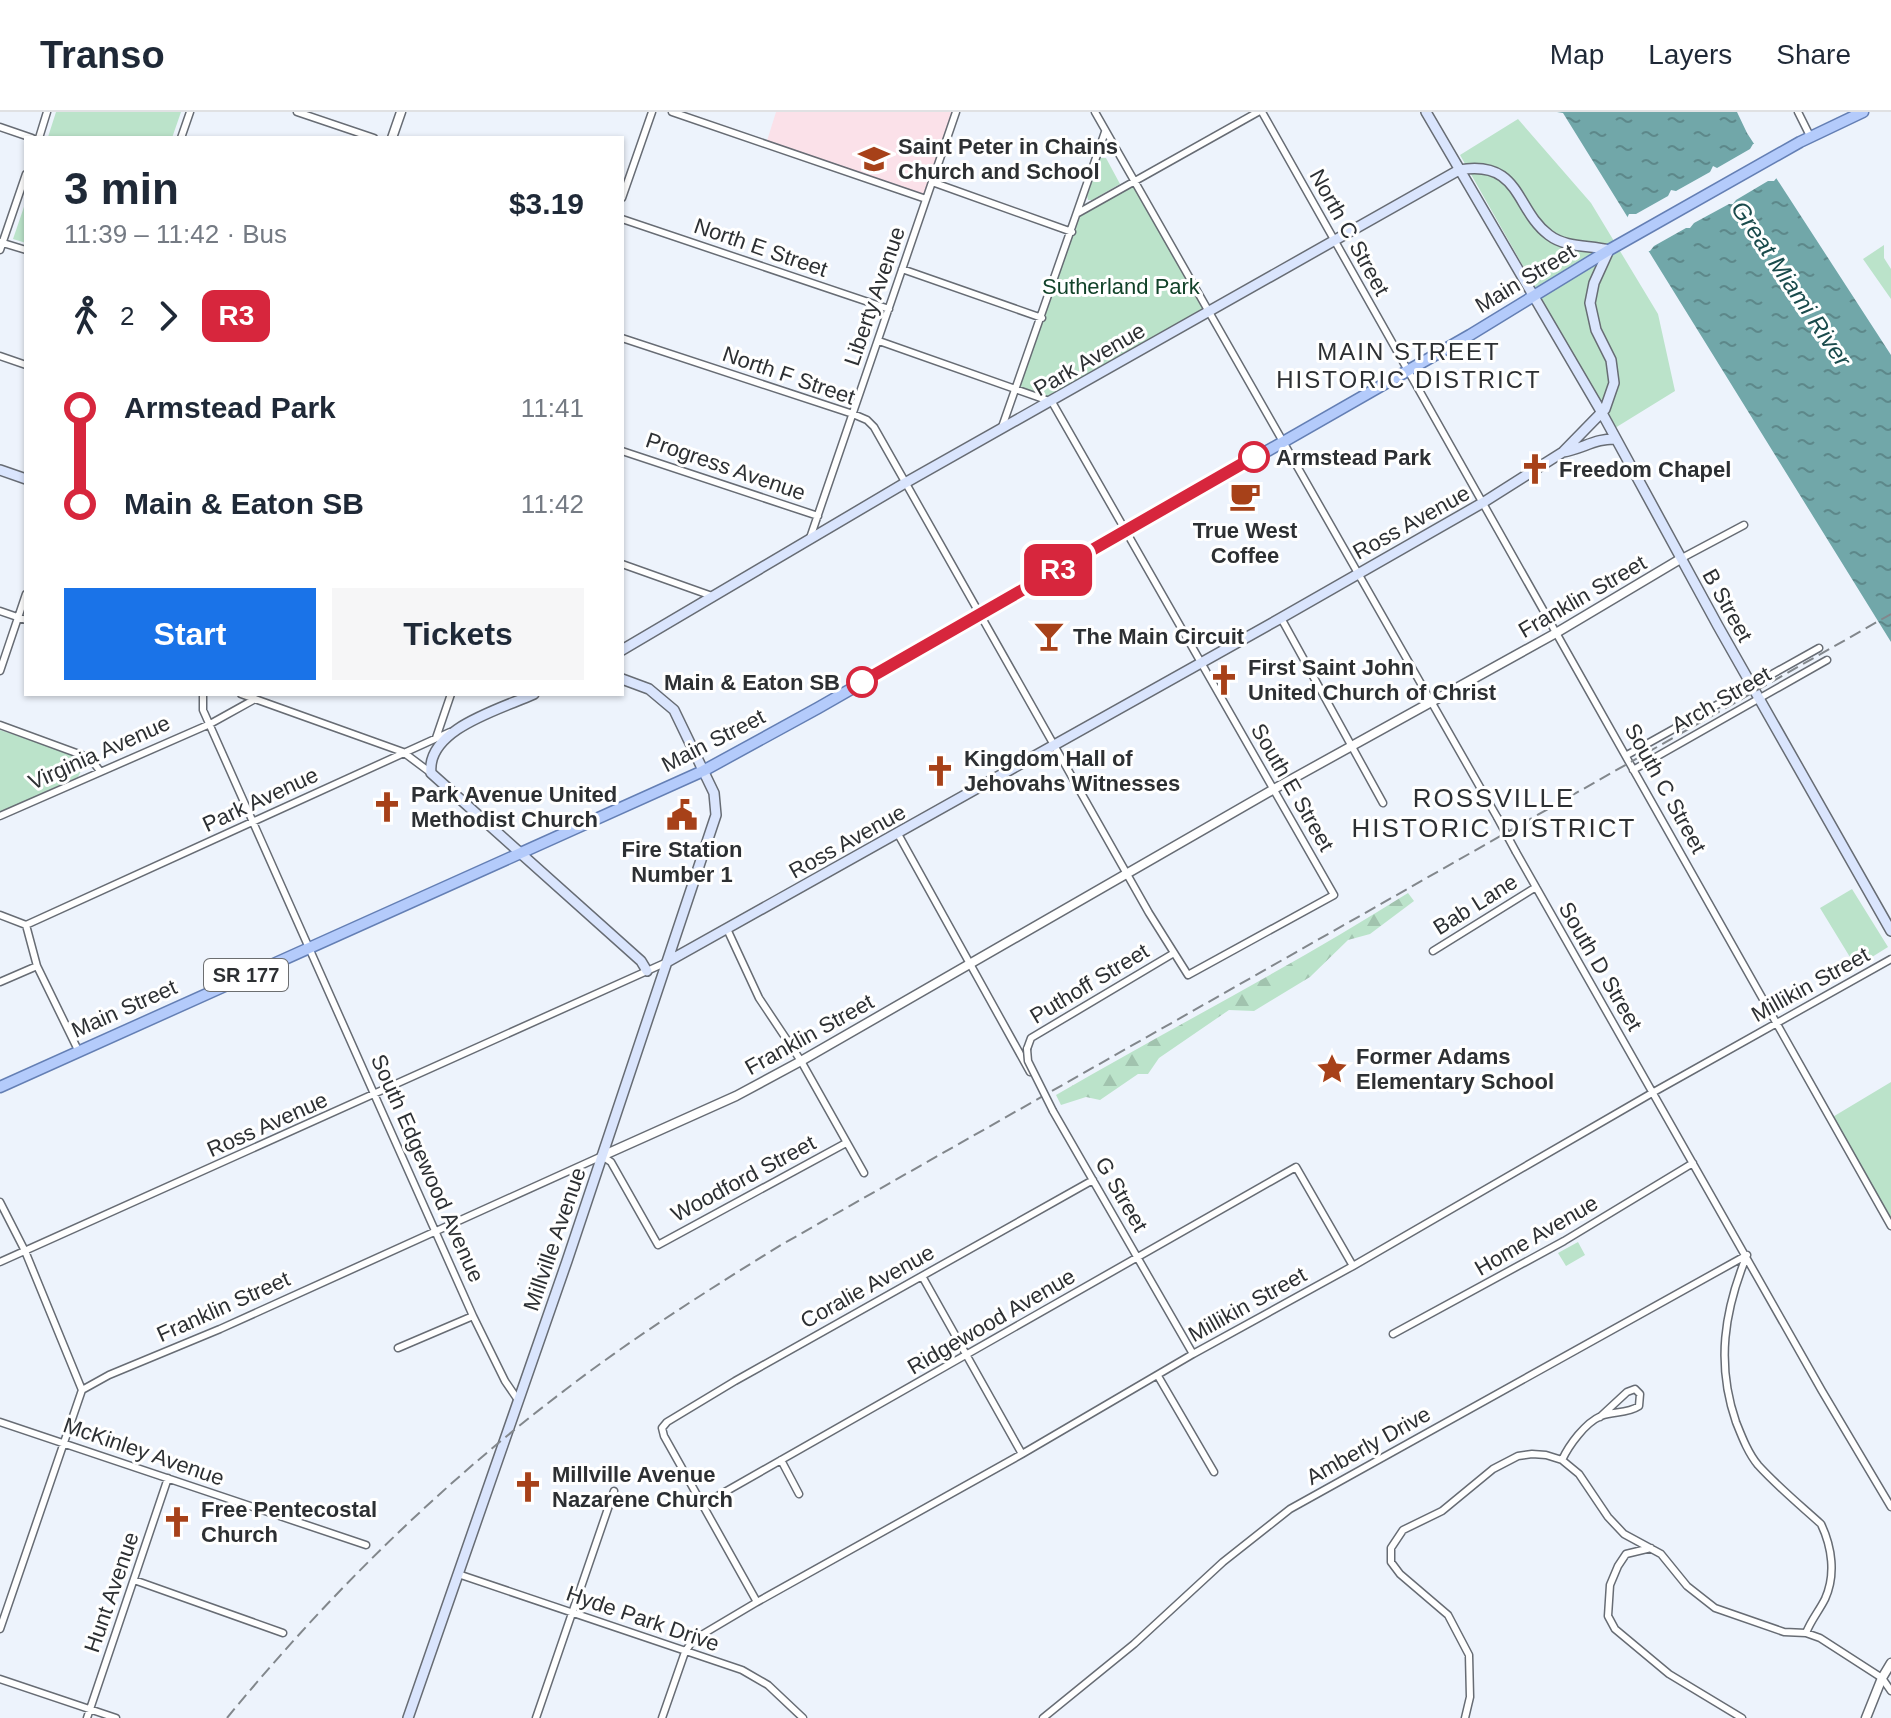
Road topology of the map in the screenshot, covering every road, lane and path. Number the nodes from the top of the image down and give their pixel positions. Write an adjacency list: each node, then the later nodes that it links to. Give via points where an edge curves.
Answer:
1 (47, 112): 16 (street)
2 (190, 112): 17 (street)
3 (297, 112): 18 (street)
4 (401, 112): 19 (street)
5 (652, 112): 25 (street)
6 (672, 112): 26 (street)
7 (956, 112): 24 (street, Liberty Avenue)
8 (1095, 112): 14 (street, South D Street)
9 (1260, 112): 23 (street); 30 (street, North C Street)
10 (1426, 112): 21 (main road, B Street)
11 (1798, 112): 20 (street)
12 (1863, 112): 20 (main road, Main Street)
13 (0, 127): 15 (street)
14 (1105, 132): 23 (street, South D Street); 27 (street)
15 (26, 136)
16 (40, 136)
17 (182, 136)
18 (368, 136)
19 (393, 136)
20 (1810, 136): 32 (main road, Main Street)
21 (1459, 170): 30 (main road, Park Avenue); 32 (main road, via 1477,169 1508,181 1553,239); 35 (main road, B Street)
22 (24, 180): 31 (street)
23 (1133, 181): 27 (street); 37 (street, South D Street)
24 (932, 182): 26 (street, Liberty Avenue); 29 (street)
25 (624, 192)
26 (926, 199): 34 (street, Liberty Avenue)
27 (1078, 213): 29 (street)
28 (624, 220): 36 (street, North E Street)
29 (1072, 232): 38 (street)
30 (1335, 241): 37 (main road, Park Avenue); 43 (street, North C Street)
31 (1, 245): 33 (street)
32 (1613, 248): 35 (main road, Main Street); 46 (main road, Ross Avenue, via 1591,294 1593,321 1613,373)
33 (24, 250)
34 (902, 269): 36 (street, Liberty Avenue); 38 (street)
35 (1533, 299): 43 (main road, Main Street); 46 (main road, B Street)
36 (889, 309): 40 (street, Liberty Avenue)
37 (1208, 311): 45 (main road, Park Avenue); 50 (street, South D Street)
38 (1042, 318): 44 (street)
39 (624, 339): 47 (street, North F Street)
40 (879, 341): 44 (street); 47 (street, Liberty Avenue)
41 (0, 356): 42 (street)
42 (24, 364)
43 (1407, 370): 50 (main road, Main Street); 56 (street, South C Street)
44 (1016, 389): 45 (street); 48 (street)
45 (1052, 402): 48 (main road, Park Avenue); 59 (street)
46 (1602, 413): 49 (main road, B Street); 52 (main road, Ross Avenue)
47 (853, 414): 55 (street, North F Street, via 874,427); 57 (street, Liberty Avenue)
48 (1000, 430): 55 (main road, Park Avenue)
49 (1616, 439): 52 (main road); 61 (main road, B Street)
50 (1282, 442): 59 (main road, Main Street); 63 (street, South D Street)
51 (624, 452): 57 (street, Progress Avenue)
52 (1563, 452): 56 (main road, Ross Avenue)
53 (0, 470): 54 (main road)
54 (24, 478)
55 (905, 483): 60 (main road, Park Avenue); 66 (street, North F Street)
56 (1484, 502): 63 (main road, Ross Avenue); 69 (street, South C Street)
57 (818, 516): 60 (street, Liberty Avenue)
58 (1744, 525): 61 (street, Franklin Street)
59 (1126, 531): 66 (main road, Main Street); 73 (street, South E Street)
60 (810, 538): 64 (main road, Park Avenue)
61 (1682, 558): 69 (street, Franklin Street); 76 (main road, B Street)
62 (624, 565): 64 (street)
63 (1358, 572): 67 (main road, Ross Avenue); 83 (street, South D Street)
64 (712, 596): 71 (main road, Park Avenue)
65 (0, 611): 68 (street)
66 (981, 615): 88 (street, North F Street); 94 (main road, Main Street)
67 (1281, 618): 73 (main road, Ross Avenue); 89 (street)
68 (22, 619): 74 (street)
69 (1556, 633): 83 (street, Franklin Street); 91 (street, South C Street)
70 (1819, 648): 76 (street, Arch Street)
71 (624, 649)
72 (1827, 660): 81 (street, Arch Street)
73 (1200, 662): 88 (main road, Ross Avenue); 96 (street, South E Street)
74 (0, 671)
75 (624, 680): 94 (main road, Millville Avenue, via 649,689 674,710)
76 (1753, 685): 81 (main road, B Street); 91 (street, Arch Street)
77 (203, 696): 84 (street, South Edgewood Avenue)
78 (247, 696): 82 (street)
79 (450, 696): 87 (street)
80 (530, 696): 86 (main road, Park Avenue)
81 (1760, 697): 92 (street, Arch Street); 108 (main road, B Street)
82 (255, 699): 84 (street, Virginia Avenue); 90 (street)
83 (1433, 702): 89 (street, Franklin Street); 103 (street, South D Street, bridge)
84 (210, 724): 93 (street, Virginia Avenue); 99 (street, South Edgewood Avenue)
85 (0, 725): 93 (street, via 90,758)
86 (453, 731): 87 (street, Park Avenue); 95 (main road, via 434,750)
87 (436, 738): 90 (street, Park Avenue)
88 (1055, 744): 100 (main road, Ross Avenue); 102 (street, North F Street)
89 (1353, 747): 96 (street, Franklin Street); 97 (street)
90 (403, 752): 95 (street); 99 (street, Park Avenue)
91 (1627, 755): 92 (street, South C Street)
92 (1633, 770): 118 (street, South C Street)
93 (100, 771): 98 (street, Virginia Avenue)
94 (703, 771): 101 (main road, Main Street / SR 177); 113 (main road, Millville Avenue, via 714,793 716,815)
95 (431, 773): 101 (main road)
96 (1274, 789): 102 (street, Franklin Street); 104 (street, South E Street)
97 (1383, 803)
98 (0, 816)
99 (253, 822): 106 (street, Park Avenue); 109 (street, South Edgewood Avenue)
100 (898, 834): 107 (main road, Ross Avenue); 114 (street)
101 (520, 854): 109 (main road, Main Street / SR 177); 116 (main road)
102 (1128, 875): 111 (street, North F Street); 114 (street, Franklin Street)
103 (1536, 887): 110 (street, Bab Lane); 124 (street, South D Street)
104 (1334, 895): 111 (street, Puthoff Street, via 1188,975)
105 (0, 915): 106 (street)
106 (26, 925): 115 (street)
107 (727, 929): 113 (main road, Ross Avenue); 121 (street, via 759,998)
108 (1891, 931)
109 (310, 947): 120 (main road, Main Street / SR 177); 125 (street, South Edgewood Avenue)
110 (1433, 951)
111 (1174, 953): 119 (street, Puthoff Street, via 1031,1038)
112 (1891, 959): 118 (street, Millikin Street)
113 (667, 962): 116 (street, Ross Avenue); 127 (main road, Millville Avenue)
114 (971, 963): 121 (street, Franklin Street); 122 (street)
115 (37, 966): 117 (street); 120 (street)
116 (647, 971): 125 (street, Ross Avenue)
117 (0, 982)
118 (1778, 1022): 124 (street, Millikin Street); 132 (street, South C Street)
119 (1027, 1049): 130 (street, G Street, bridge, via 1053,1111)
120 (78, 1050): 123 (main road, Main Street / SR 177)
121 (801, 1061): 126 (street); 127 (street, Franklin Street)
122 (1035, 1080)
123 (0, 1087)
124 (1652, 1093): 128 (street, South D Street); 138 (street, Millikin Street)
125 (375, 1095): 133 (street, South Edgewood Avenue); 134 (street, Ross Avenue)
126 (846, 1143): 127 (street, Woodford Street, via 658,1245 611,1162); 129 (street)
127 (602, 1156): 133 (street, Franklin Street); 147 (main road, Millville Avenue)
128 (1693, 1163): 135 (street, South D Street); 141 (street, Home Avenue)
129 (864, 1173)
130 (1093, 1180): 136 (street, G Street); 139 (street, Coralie Avenue)
131 (0, 1202): 134 (street)
132 (1891, 1226)
133 (436, 1230): 140 (street, South Edgewood Avenue); 146 (street, Franklin Street)
134 (25, 1251): 137 (street, Ross Avenue); 146 (street)
135 (1747, 1255): 159 (street, South D Street); 170 (street, via 1724,1329 1727,1397 1757,1464 1821,1524 1827,1537 1832,1562 1828,1589); 183 (street, Amberly Drive, via 1290,1509)
136 (1137, 1258): 138 (street, Ridgewood Avenue, via 1296,1167); 143 (street, G Street); 144 (street, Ridgewood Avenue)
137 (0, 1262)
138 (1353, 1266): 143 (street, Millikin Street)
139 (922, 1276): 144 (street); 158 (street, Coralie Avenue, via 667,1422 662,1428)
140 (473, 1316): 142 (street); 147 (street, South Edgewood Avenue)
141 (1393, 1334)
142 (398, 1348)
143 (1193, 1354): 145 (street, Millikin Street)
144 (967, 1356): 151 (street); 152 (street, Ridgewood Avenue)
145 (1158, 1376): 151 (street, Millikin Street); 154 (street)
146 (82, 1390): 150 (street)
147 (518, 1400): 164 (main road, Millville Avenue)
148 (1600, 1417): 148 (street, via 1632,1411 1639,1406 1640,1394 1635,1389 1627,1392); 153 (street, via 1567,1448)
149 (0, 1422): 150 (street, McKinley Avenue)
150 (64, 1442): 155 (street, McKinley Avenue); 168 (street)
151 (1022, 1454): 166 (street, Millikin Street)
152 (781, 1460): 157 (street); 158 (street, Ridgewood Avenue)
153 (1562, 1460): 160 (street, via 1579,1474); 184 (street, via 1532,1454 1508,1461 1442,1511 1403,1530 1391,1548 1391,1562 1448,1615 1469,1655)
154 (1214, 1472)
155 (168, 1478): 161 (street, McKinley Avenue); 165 (street, Hunt Avenue)
156 (614, 1491): 167 (street)
157 (799, 1494)
158 (702, 1505): 166 (street)
159 (1891, 1507)
160 (1624, 1534): 162 (street); 163 (street)
161 (366, 1545)
162 (1651, 1548): 163 (street); 170 (street, via 1715,1608 1784,1632)
163 (1626, 1554): 185 (street, via 1608,1598 1615,1629 1669,1674)
164 (458, 1574): 167 (street, Hyde Park Drive); 180 (main road, Millville Avenue)
165 (134, 1580): 169 (street); 176 (street, Hunt Avenue)
166 (757, 1602): 171 (street, Millikin Street, via 693,1640)
167 (572, 1613): 171 (street, Hyde Park Drive); 181 (street)
168 (0, 1629)
169 (283, 1633)
170 (1806, 1633): 173 (street)
171 (685, 1652): 177 (street, Hyde Park Drive, via 755,1676); 182 (street)
172 (1891, 1663): 173 (street)
173 (1882, 1678): 175 (street); 186 (street)
174 (0, 1679): 176 (street)
175 (1891, 1691)
176 (90, 1710): 178 (street, Hunt Avenue); 179 (street)
177 (802, 1717)
178 (87, 1718)
179 (116, 1718)
180 (408, 1718)
181 (536, 1718)
182 (662, 1718)
183 (1043, 1718)
184 (1465, 1718)
185 (1742, 1718)
186 (1866, 1718)

